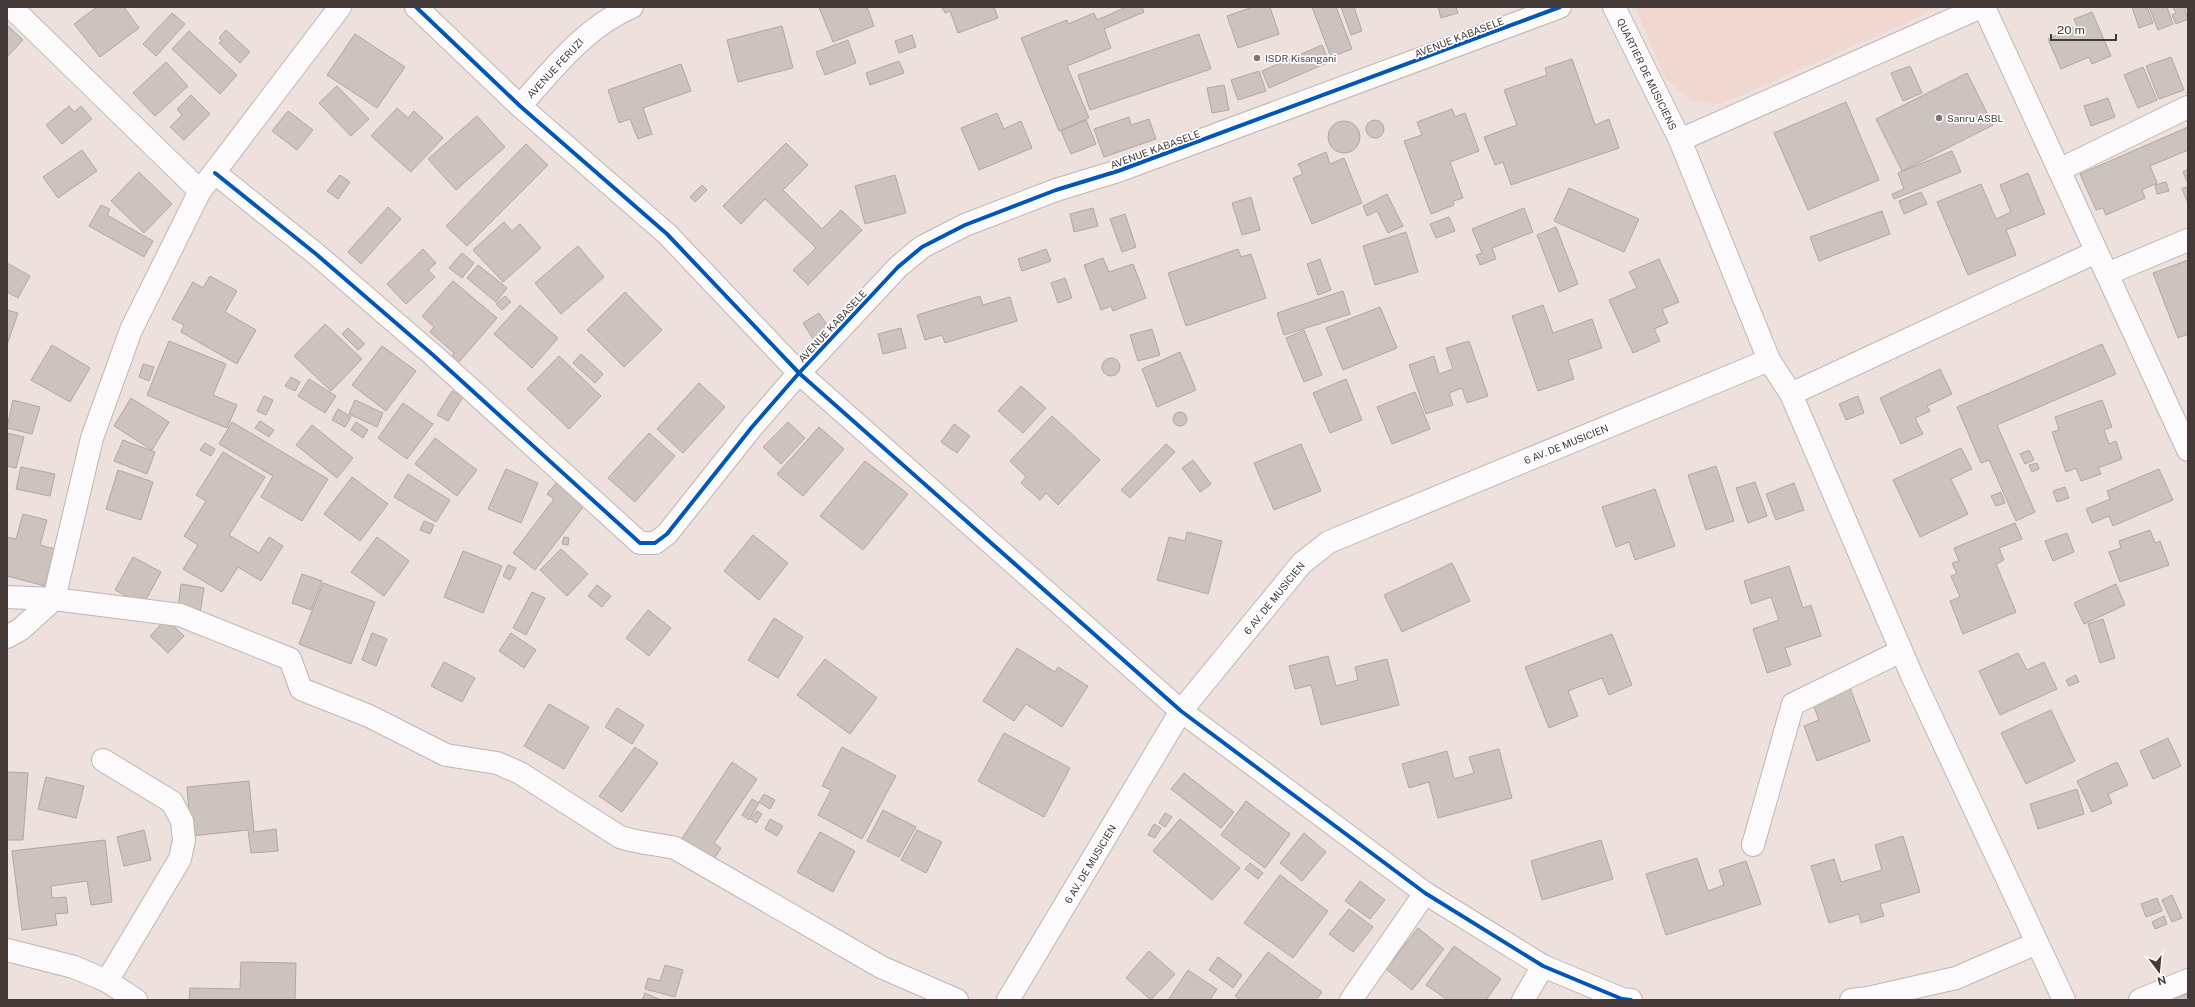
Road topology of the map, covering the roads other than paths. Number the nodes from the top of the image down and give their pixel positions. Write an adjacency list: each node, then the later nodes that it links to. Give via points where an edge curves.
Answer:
1 (11, 7): 13 (street)
2 (340, 7): 12 (street, via 266,101)
3 (416, 7): 8 (street)
4 (632, 7): 8 (street, AVENUE FERUZI, via 600,25 577,43)
5 (1560, 7): 18 (street, AVENUE KABASELE, via 1132,166 1056,190 965,225 922,247 898,267)
6 (1614, 7): 10 (street, QUARTIER DE MUSICIENS)
7 (1982, 7): 10 (street); 11 (street)
8 (520, 106): 18 (street, via 667,234)
9 (2188, 107): 11 (street)
10 (1680, 140): 17 (street, QUARTIER DE MUSICIENS)
11 (2059, 170): 15 (street)
12 (216, 173): 13 (street); 18 (street, AVENUE KABASELE, via 316,254 433,355 640,543 655,543 667,534 752,427)
13 (200, 191): 23 (street, via 131,330 92,438)
14 (2188, 240): 16 (street)
15 (2096, 252): 16 (street); 19 (street)
16 (2107, 274): 20 (street)
17 (1768, 360): 19 (street, QUARTIER DE MUSICIENS); 26 (street, 6 AV. DE MUSICIEN, via 1329,542 1302,563)
18 (799, 373): 26 (street)
19 (1791, 394): 25 (street, QUARTIER DE MUSICIENS)
20 (2183, 424): 21 (street)
21 (2188, 450)
22 (7, 597): 23 (street)
23 (54, 599): 24 (street, via 21,629); 36 (street, via 180,615 290,659 301,689 369,716 446,755 497,763 520,773 620,837 637,843 674,848 881,967)
24 (7, 637)
25 (1901, 651): 28 (street, via 1793,704); 30 (street, QUARTIER DE MUSICIENS)
26 (1181, 711): 29 (street); 37 (street, 6 AV. DE MUSICIEN)
27 (103, 760): 34 (street, via 172,802 182,821 184,840 180,859)
28 (1753, 844)
29 (1425, 893): 32 (street); 38 (street)
30 (2037, 943): 41 (street, via 1956,978); 42 (street, QUARTIER DE MUSICIENS)
31 (7, 950): 34 (street, via 74,967)
32 (1543, 966): 39 (street); 40 (street, via 1622,999)
33 (2188, 980): 43 (street)
34 (107, 981): 35 (street)
35 (136, 1000)
36 (957, 1000)
37 (1008, 1000)
38 (1351, 1000)
39 (1523, 1000)
40 (1631, 1000)
41 (1851, 1000)
42 (2064, 1000)
43 (2140, 1000)

